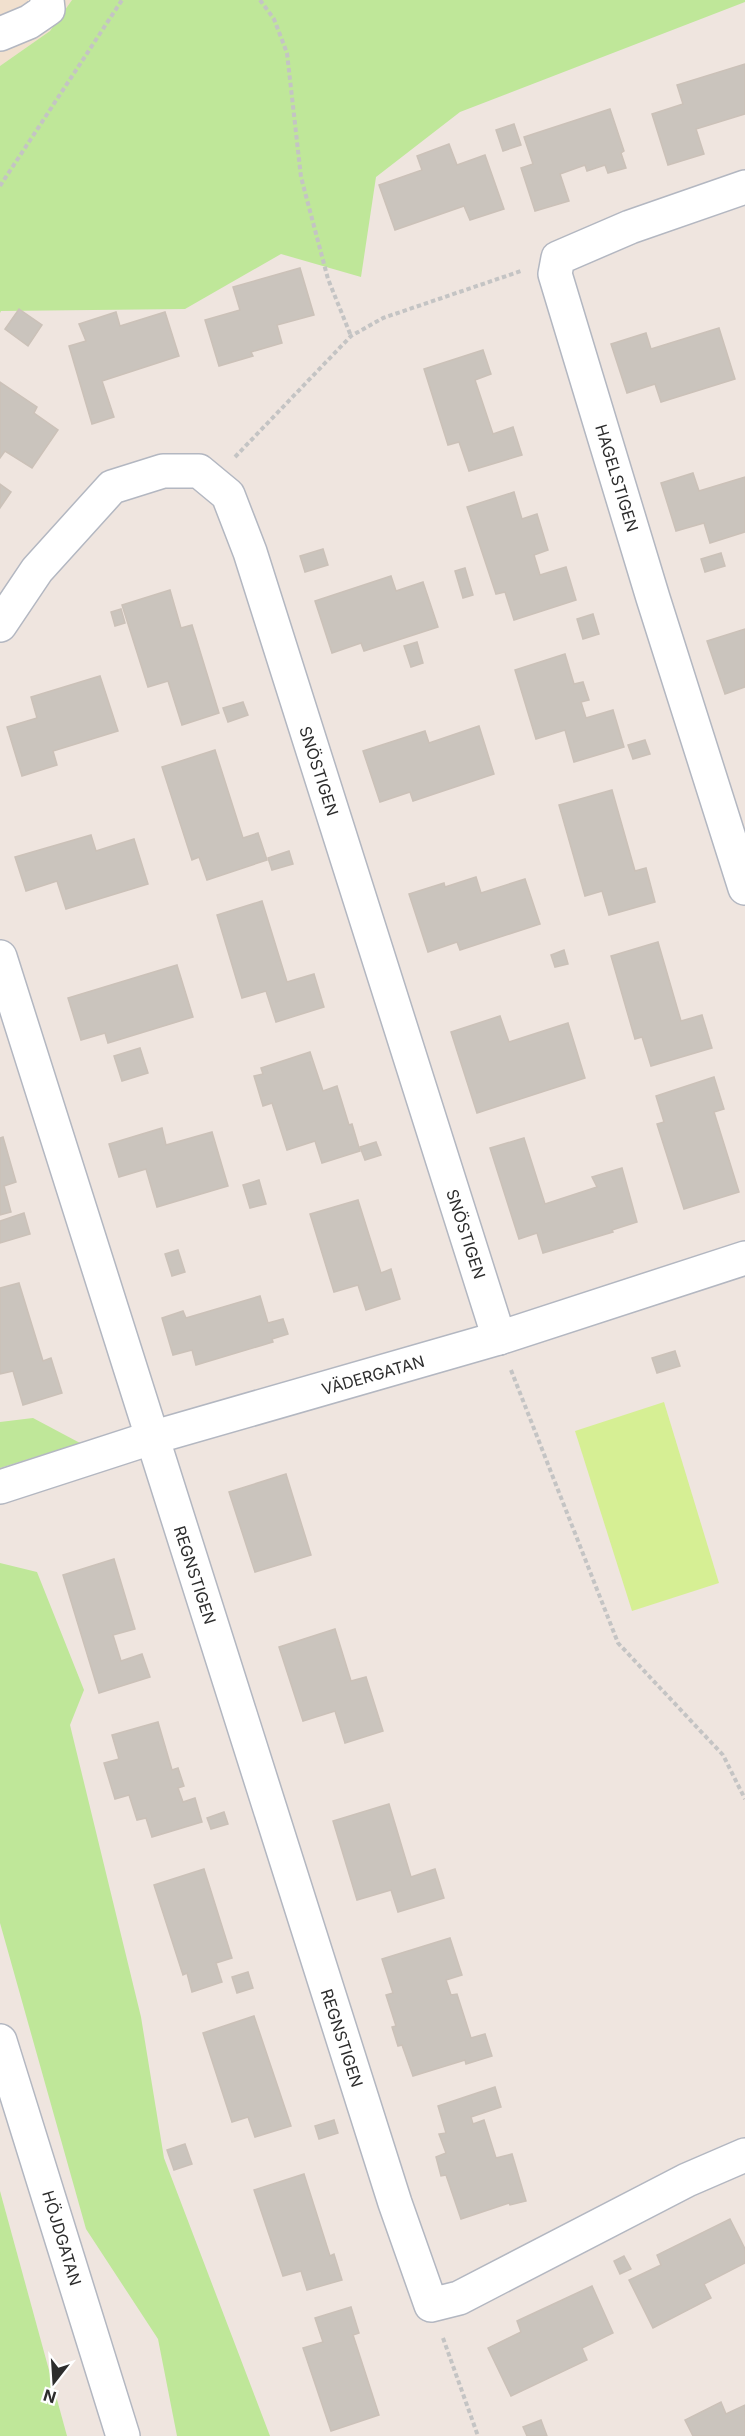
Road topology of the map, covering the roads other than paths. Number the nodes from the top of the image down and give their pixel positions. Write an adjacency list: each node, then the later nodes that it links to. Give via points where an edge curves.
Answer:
1 (47, 0): 2 (street, via 48,9)
2 (0, 34)
3 (745, 187): 5 (street, HAGELSTIGEN, via 630,227 558,258 555,274)
4 (0, 625): 8 (street, SNÖSTIGEN, via 37,570 112,488 163,471 199,471 228,495 250,552)
5 (745, 888)
6 (0, 957): 9 (street)
7 (745, 1258): 8 (street, VÄDERGATAN)
8 (499, 1338): 9 (street, VÄDERGATAN)
9 (151, 1438): 10 (street, VÄDERGATAN); 12 (street, REGNSTIGEN, via 431,2305 459,2298 687,2180)
10 (0, 1487)
11 (0, 2041): 13 (street, HÖJDGATAN)
12 (745, 2156)
13 (123, 2436)

